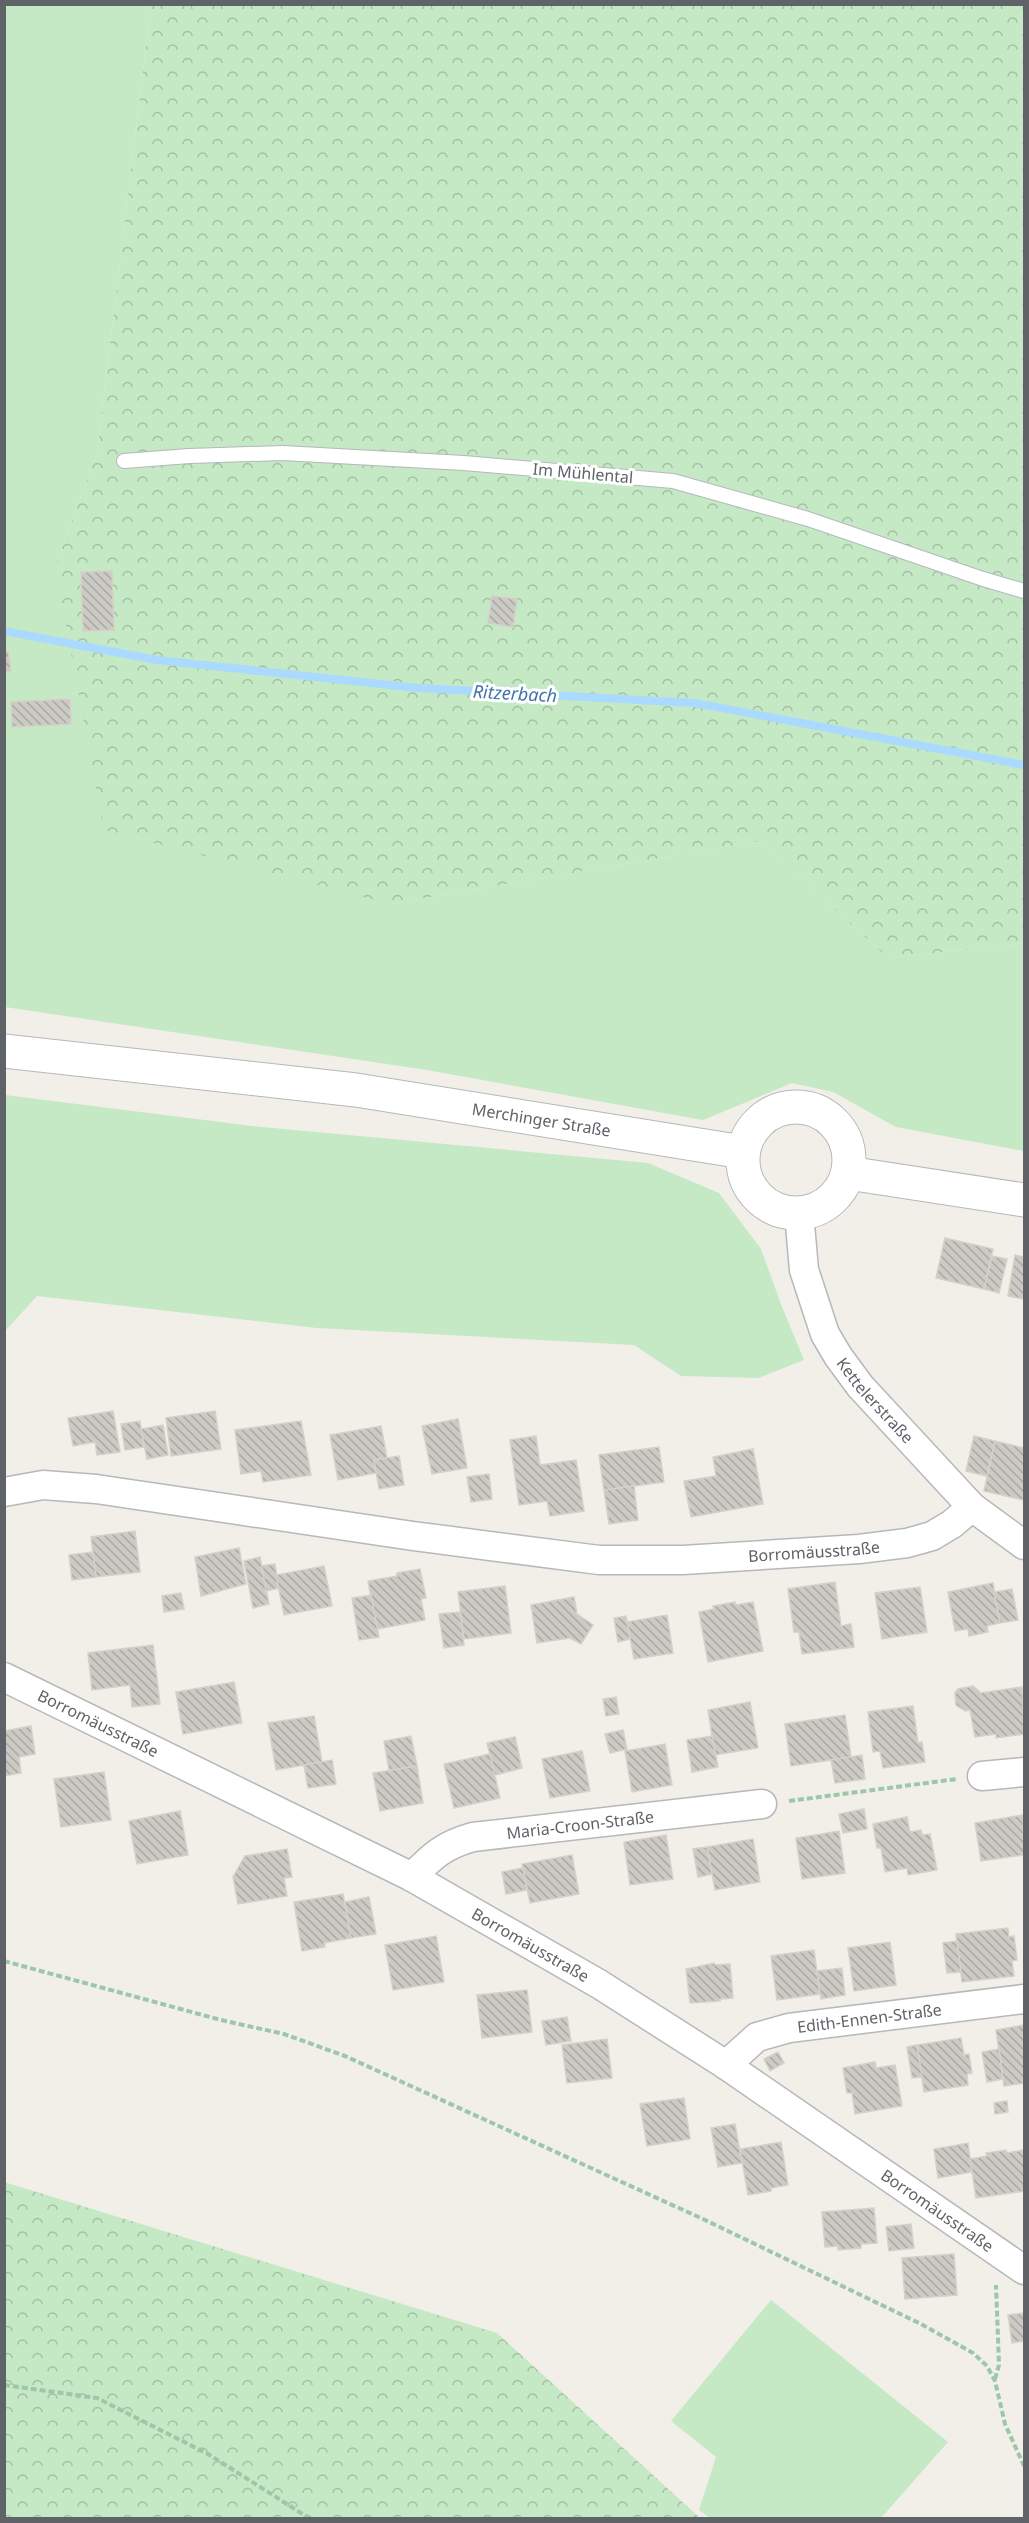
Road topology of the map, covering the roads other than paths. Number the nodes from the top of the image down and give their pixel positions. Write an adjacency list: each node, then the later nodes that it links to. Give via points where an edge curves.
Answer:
1 (124, 461): 2 (lane, Im Mühlental, via 284,453 673,481 808,519)
2 (1024, 591)
3 (4, 1051): 4 (street, Merchinger Straße, via 337,1088)
4 (743, 1152): 5 (street, via 759,1122 773,1112 789,1107 807,1108 823,1114 845,1139); 7 (street, via 743,1168 757,1196 769,1206)
5 (848, 1173): 6 (street); 7 (street, via 842,1188 830,1201)
6 (1024, 1200)
7 (799, 1213): 9 (street, Kettelerstraße, via 804,1270 825,1334 860,1386)
8 (4, 1492): 9 (street, Borromäusstraße, via 43,1485 96,1490 599,1560 683,1560 907,1543 932,1536)
9 (972, 1507): 10 (street, Kettelerstraße)
10 (1024, 1545)
11 (4, 1677): 15 (street, Borromäusstraße)
12 (1024, 1772): 13 (street)
13 (982, 1776)
14 (762, 1804): 15 (street, Maria-Croon-Straße, via 473,1837 450,1844)
15 (412, 1877): 17 (street, Borromäusstraße, via 599,1984)
16 (1024, 1999): 17 (street, Edith-Ennen-Straße, via 789,2028 757,2037)
17 (726, 2064): 18 (street, Borromäusstraße)
18 (1018, 2264)

